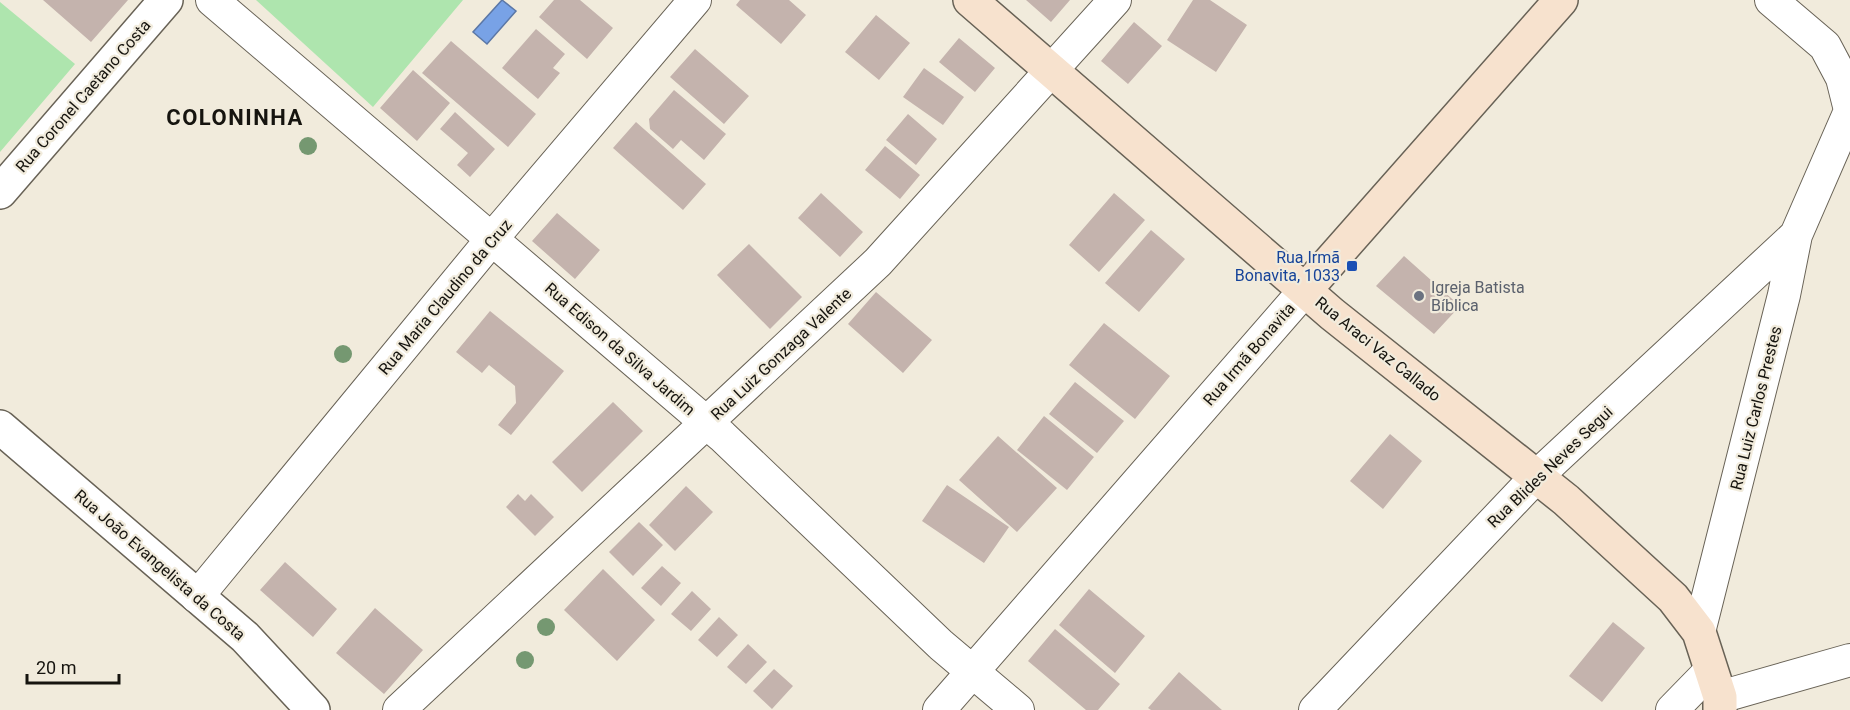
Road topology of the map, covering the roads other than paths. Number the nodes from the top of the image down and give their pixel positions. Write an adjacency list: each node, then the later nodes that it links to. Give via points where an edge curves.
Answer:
1 (166, 0): 10 (street, Rua Coronel Caetano Costa)
2 (212, 0): 12 (street, Rua Edison da Silva Jardim)
3 (695, 0): 12 (street, Rua Maria Claudino da Cruz)
4 (970, 0): 8 (main road, Rua Araci Vaz Callado)
5 (1115, 0): 8 (street, Rua Luiz Gonzaga Valente)
6 (1561, 0): 13 (main road, Rua Irmã Bonavita)
7 (1771, 0): 9 (street, Rua Luiz Carlos Prestes, via 1826,46 1842,78)
8 (1052, 71): 13 (main road, Rua Araci Vaz Callado); 14 (street, Rua Luiz Gonzaga Valente, via 878,262)
9 (1850, 110): 11 (street, Rua Luiz Carlos Prestes)
10 (0, 192)
11 (1796, 235): 16 (street, Rua Blides Neves Segui); 18 (street, Rua Luiz Carlos Prestes)
12 (492, 240): 14 (street, Rua Edison da Silva Jardim); 17 (street, Rua Maria Claudino da Cruz)
13 (1305, 290): 16 (main road, Rua Araci Vaz Callado); 20 (street, Rua Irmã Bonavita)
14 (707, 424): 20 (street, Rua Edison da Silva Jardim); 23 (street, Rua Luiz Gonzaga Valente)
15 (0, 427): 17 (street, Rua João Evangelista da Costa)
16 (1537, 476): 18 (main road, Rua Araci Vaz Callado, via 1673,598); 26 (street, Rua Blides Neves Segui)
17 (197, 597): 22 (street, Rua João Evangelista da Costa, via 245,637)
18 (1699, 632): 21 (main road)
19 (1850, 660): 21 (street)
20 (972, 671): 24 (street, Rua Irmã Bonavita); 25 (street, Rua Edison da Silva Jardim)
21 (1717, 692): 27 (street)
22 (313, 710)
23 (399, 710)
24 (939, 710)
25 (1018, 710)
26 (1315, 710)
27 (1672, 710)

